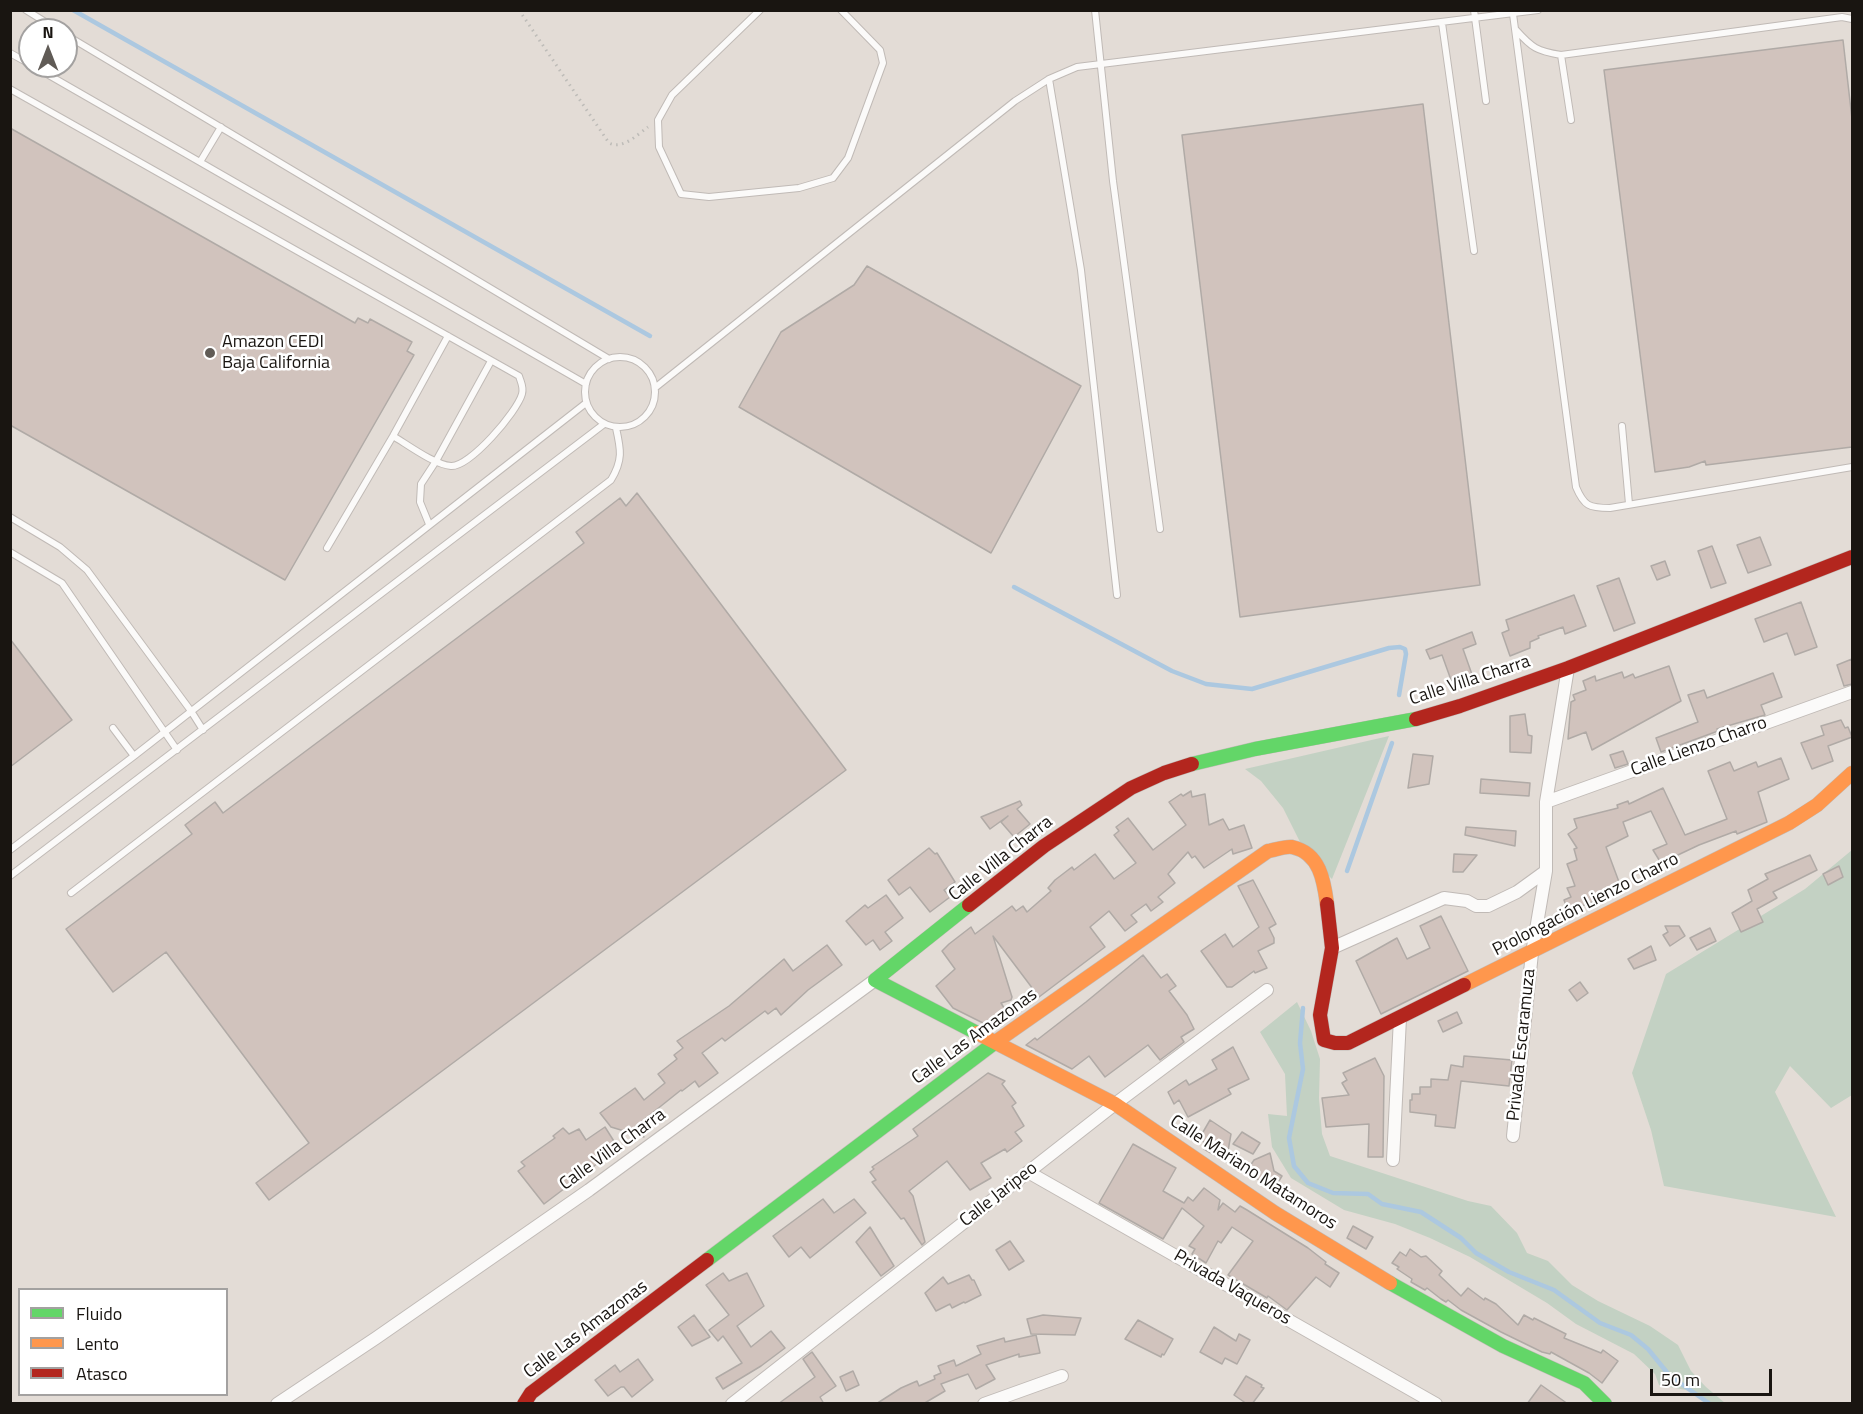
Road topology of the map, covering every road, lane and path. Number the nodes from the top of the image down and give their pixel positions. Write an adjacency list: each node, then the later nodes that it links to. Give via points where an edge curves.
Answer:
1 (26, 10): 9 (lane)
2 (519, 10): 21 (path, via 609,143 622,144)
3 (760, 10): 21 (lane, via 672,95)
4 (841, 10): 21 (lane, via 880,50 883,63 848,158 833,178 799,188 709,197 681,194 659,147)
5 (1095, 10): 16 (lane)
6 (1474, 10): 10 (lane)
7 (1538, 10): 8 (lane)
8 (1513, 14): 10 (lane); 13 (lane)
9 (39, 18)
10 (1475, 19): 12 (lane); 20 (lane)
11 (1852, 19): 15 (lane, via 1842,17)
12 (1442, 23): 16 (lane); 25 (lane)
13 (1515, 29): 15 (lane, via 1540,52); 38 (lane, via 1576,487 1581,501 1594,508)
14 (78, 42): 23 (lane)
15 (1561, 55): 22 (lane)
16 (1101, 63): 18 (lane, via 1077,67); 41 (lane)
17 (55, 78): 24 (lane)
18 (1049, 80): 30 (lane, via 1015,101); 45 (lane, via 1081,270)
19 (10, 89): 26 (lane)
20 (1486, 101)
21 (658, 120)
22 (1571, 120)
23 (221, 127): 24 (lane); 27 (lane)
24 (200, 162): 29 (lane)
25 (1474, 251)
26 (448, 336): 28 (lane); 35 (lane)
27 (609, 359): 29 (lane, via 594,368); 30 (lane, via 627,358 643,365)
28 (491, 361): 36 (lane); 36 (lane, via 519,376 522,395 514,410 496,435 458,466)
29 (586, 384): 31 (lane)
30 (656, 387): 34 (lane, via 648,414 633,426)
31 (586, 403): 32 (lane); 40 (lane)
32 (604, 424): 34 (lane); 50 (lane)
33 (1622, 426): 38 (lane)
34 (616, 428): 59 (lane, via 620,465 611,480)
35 (393, 436): 36 (lane); 42 (lane)
36 (436, 461): 40 (lane, via 421,484 420,502)
37 (1852, 467): 38 (lane)
38 (1629, 504)
39 (10, 517): 48 (lane, via 60,547 87,570)
40 (429, 524): 48 (lane)
41 (1160, 529)
42 (327, 548)
43 (10, 552): 51 (lane, via 62,583)
44 (1851, 559): 46 (street, Calle Villa Charra)
45 (1117, 595)
46 (1568, 668): 55 (street, Privada Escaramuza); 62 (street, Calle Villa Charra, via 1419,718 1255,749 1164,773 1131,788 1044,846)
47 (1852, 692): 55 (street, Calle Lienzo Charro)
48 (191, 711): 50 (lane); 51 (lane)
49 (113, 728): 53 (lane)
50 (203, 730): 52 (lane)
51 (165, 732): 52 (lane); 53 (lane)
52 (177, 750): 58 (lane)
53 (134, 756): 56 (lane)
54 (1852, 773): 61 (street, Prolongación Lienzo Charro, via 1789,824)
55 (1546, 802): 57 (street, Privada Escaramuza)
56 (10, 850)
57 (1546, 871): 60 (street, via 1488,906 1444,898); 61 (street, Privada Escaramuza)
58 (10, 876)
59 (71, 893)
60 (1332, 948): 65 (street, Calle Las Amazonas, via 1320,1015); 66 (street, Calle Las Amazonas, via 1324,878 1312,857 1291,847 1268,852)
61 (1532, 953): 64 (street, Prolongación Lienzo Charro); 68 (street, Privada Escaramuza)
62 (875, 980): 66 (street, Calle Mariano Matamoros); 72 (street, Calle Villa Charra, via 589,1190)
63 (1267, 990): 67 (street, Calle Jaripeo)
64 (1400, 1018): 65 (street, Prolongación Lienzo Charro, via 1348,1043); 69 (street)
65 (1324, 1040)
66 (995, 1043): 67 (street, Calle Mariano Matamoros); 73 (street, Calle Las Amazonas, via 531,1393)
67 (1115, 1104): 70 (street, Calle Jaripeo); 77 (street, Calle Mariano Matamoros, via 1284,1218 1503,1346 1584,1383)
68 (1513, 1136)
69 (1393, 1160)
70 (1028, 1173): 74 (street, Calle Jaripeo); 76 (street, Privada Vaqueros)
71 (1062, 1376): 75 (street)
72 (277, 1404)
73 (524, 1404)
74 (732, 1404)
75 (984, 1404)
76 (1436, 1404)
77 (1605, 1404)

